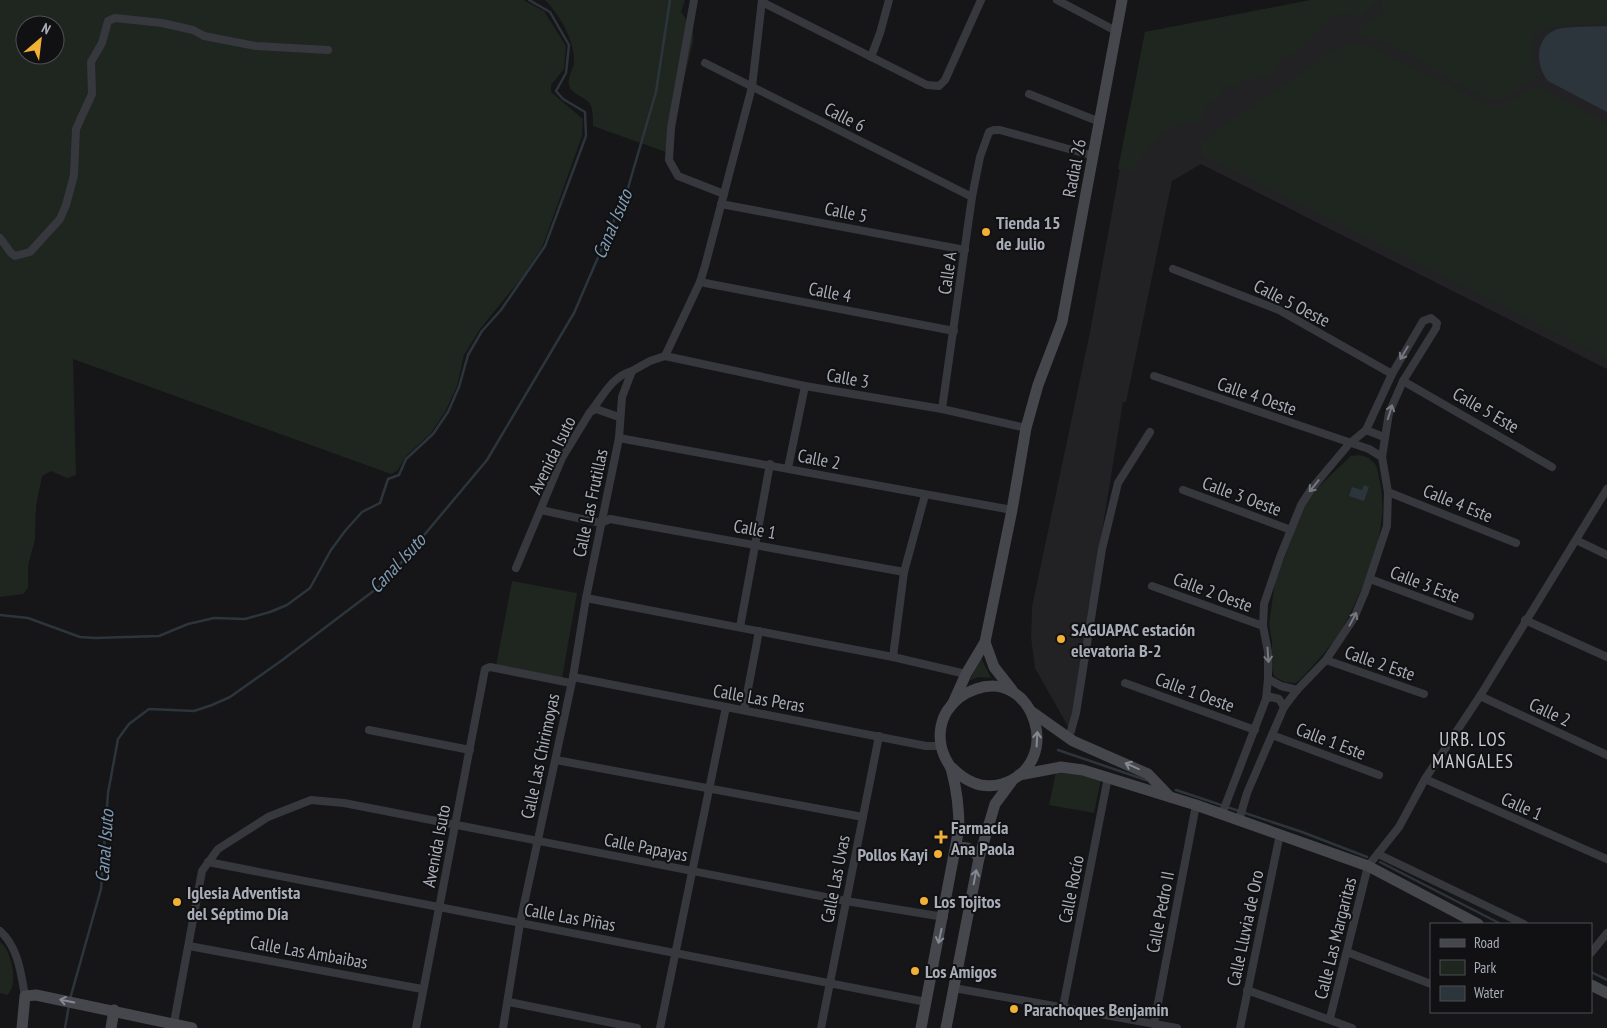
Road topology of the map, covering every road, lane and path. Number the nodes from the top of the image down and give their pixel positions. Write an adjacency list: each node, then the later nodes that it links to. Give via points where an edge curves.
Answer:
1 (694, 0): 15 (street, via 671,128 669,160 678,176)
2 (889, 0): 9 (street)
3 (981, 0): 9 (street, via 945,80 938,86 927,85)
4 (1057, 0): 7 (street)
5 (1122, 0): 7 (main road, Radial 26)
6 (762, 1): 9 (street); 11 (street)
7 (1116, 31): 13 (main road, Radial 26)
8 (328, 50): 18 (street, via 256,46 204,36 162,23 115,18 108,21 102,43 90,62 92,94 76,129 74,175 60,219 30,252 15,256)
9 (871, 57)
10 (706, 63): 11 (street, Calle 6)
11 (752, 87): 15 (street); 16 (street, Calle 6)
12 (1029, 94): 13 (street)
13 (1100, 122): 14 (main road, Radial 26)
14 (1094, 156): 16 (street, Calle A, via 994,130 989,132 984,142); 32 (main road, Radial 26, via 1062,322)
15 (724, 194): 17 (street)
16 (972, 197): 19 (street, Calle A)
17 (721, 204): 19 (street, Calle 5); 21 (street)
18 (0, 238)
19 (965, 250): 22 (street, Calle A)
20 (1173, 269): 25 (street, Calle 5 Oeste, via 1279,310)
21 (700, 282): 22 (street, Calle 4); 23 (street)
22 (954, 331): 29 (street, Calle A)
23 (665, 356): 24 (street); 28 (street, Calle 3)
24 (632, 372): 30 (street, via 614,380); 31 (street, Calle Las Frutillas, via 622,397)
25 (1392, 374): 27 (street, one-way to 25, via 1436,328 1437,323 1433,319 1423,321); 33 (street)
26 (1154, 376): 37 (street, Calle 4 Oeste)
27 (1404, 380): 35 (street, one-way to 27, via 1389,413); 40 (street, Calle 5 Este)
28 (804, 386): 29 (street, Calle 3); 41 (street)
29 (942, 409): 32 (street, Calle 3)
30 (592, 410): 31 (street, Avenida Isuto); 46 (street, Avenida Isuto, via 562,458)
31 (619, 417): 36 (street, Calle Las Frutillas)
32 (1026, 428): 47 (main road, Radial 26)
33 (1366, 430): 35 (street); 37 (street)
34 (1150, 432): 87 (street, via 1118,483 1102,549 1076,713 1072,731)
35 (1384, 437): 38 (street)
36 (620, 438): 39 (street, Calle 2); 48 (street, Calle Las Frutillas)
37 (1349, 444): 38 (street, Calle 4 Oeste, via 1369,449); 49 (street, one-way to 49, via 1312,488)
38 (1382, 458): 44 (street)
39 (770, 464): 41 (street, Calle 2); 52 (street)
40 (1552, 467)
41 (788, 468): 45 (street, Calle 2)
42 (1607, 489): 50 (street)
43 (1183, 490): 49 (street, Calle 3 Oeste)
44 (1388, 492): 51 (street, Calle 4 Este); 56 (street, via 1388,526)
45 (925, 495): 47 (street, Calle 2); 55 (street)
46 (542, 510): 48 (street, Calle 1); 54 (street, Avenida Isuto)
47 (1012, 510): 64 (main road, Radial 26)
48 (601, 523): 52 (street, Calle 1, via 610,520); 58 (street, Calle Las Frutillas)
49 (1291, 530): 61 (street, via 1268,588)
50 (1576, 540): 53 (street); 60 (street)
51 (1516, 543)
52 (754, 544): 55 (street, Calle 1); 62 (street)
53 (1607, 556)
54 (516, 568)
55 (904, 572): 65 (street)
56 (1370, 579): 59 (street, Calle 3 Este); 67 (street, one-way to 56, via 1354,618)
57 (1152, 586): 61 (street, Calle 2 Oeste)
58 (586, 598): 62 (street); 71 (street, Calle Las Frutillas)
59 (1470, 616)
60 (1525, 620): 66 (street); 75 (street)
61 (1263, 626): 70 (street, one-way to 70, via 1268,652)
62 (740, 627): 63 (street)
63 (759, 631): 65 (street); 81 (street)
64 (985, 642): 69 (main road); 76 (main road, via 994,667)
65 (893, 657): 69 (street)
66 (1607, 657)
67 (1326, 660): 73 (street); 74 (street, Calle 2 Este)
68 (485, 668): 71 (street, Calle Las Peras); 89 (street, Avenida Isuto)
69 (966, 674): 78 (main road)
70 (1268, 679): 73 (street); 77 (street)
71 (572, 680): 79 (street, Calle Las Peras); 91 (street, Calle Las Chirimoyas)
72 (1125, 683): 84 (street, Calle 1 Oeste)
73 (1297, 690): 80 (street)
74 (1424, 694)
75 (1480, 696): 90 (street, Calle 2); 96 (street)
76 (1018, 697): 78 (main road, via 1007,689 982,686); 82 (main road)
77 (1266, 699): 80 (street, via 1278,699); 84 (street)
78 (953, 703): 88 (main road, via 942,724)
79 (726, 707): 81 (street, Calle Las Peras); 97 (street)
80 (1284, 707): 85 (street)
81 (744, 710): 86 (street, Calle Las Peras)
82 (1032, 712): 87 (main road); 94 (main road, one-way to 82, via 1029,765 1037,746 1037,725)
83 (369, 730): 89 (street)
84 (1256, 730): 100 (street)
85 (1272, 735): 93 (street, Calle 1 Este); 101 (street)
86 (879, 736): 88 (street, Calle Las Peras); 102 (street, Calle Las Uvas)
87 (1067, 737): 98 (main road, one-way to 87, via 1148,774)
88 (941, 746): 92 (main road)
89 (470, 750): 103 (street, Avenida Isuto)
90 (1607, 755)
91 (556, 760): 97 (street); 105 (street, Calle Las Chirimoyas)
92 (951, 767): 94 (main road, via 973,784 989,786); 106 (main road, via 959,800)
93 (1379, 775)
94 (1017, 777): 95 (main road, via 1061,767); 108 (main road, via 995,804)
95 (1108, 777): 98 (main road); 135 (street, Calle Rocío)
96 (1425, 779): 107 (street, via 1399,827); 109 (street, Calle 1)
97 (709, 790): 102 (street); 112 (street)
98 (1170, 796): 99 (main road)
99 (1196, 805): 100 (main road); 138 (street, Calle Pedro II)
100 (1225, 809): 101 (main road)
101 (1240, 814): 104 (main road)
102 (863, 817): 113 (street, Calle Las Uvas)
103 (456, 825): 105 (street, Calle Papayas); 110 (street, Calle Papayas, via 344,802 311,800 268,817 218,849); 114 (street, Avenida Isuto)
104 (1280, 834): 111 (main road); 130 (street, Calle Lluvia de Oro)
105 (538, 841): 112 (street, Calle Papayas); 116 (street, Calle Las Chirimoyas)
106 (957, 849): 108 (main road, via 969,848); 115 (main road)
107 (1378, 854): 111 (street); 118 (street)
108 (979, 858): 129 (main road, one-way to 108)
109 (1607, 859)
110 (208, 862): 114 (street, Calle Las Piñas); 121 (street, via 202,871)
111 (1368, 866): 117 (main road); 123 (street, Calle Las Margaritas)
112 (692, 871): 113 (street, Calle Papayas); 122 (street)
113 (846, 902): 115 (street, Calle Papayas); 125 (street, Calle Las Uvas)
114 (440, 908): 116 (street, Calle Las Piñas); 128 (street, Avenida Isuto)
115 (944, 917): 134 (main road, one-way to 134)
116 (520, 923): 122 (street, Calle Las Piñas); 133 (street, Calle Las Chirimoyas)
117 (1476, 923)
118 (1522, 923)
119 (0, 931): 132 (street, via 16,954)
120 (1607, 933): 124 (street)
121 (189, 946): 128 (street, Calle Las Ambaibas); 139 (street)
122 (676, 952): 125 (street, Calle Las Piñas); 147 (street)
123 (1347, 952): 126 (street); 137 (street, Calle Las Margaritas)
124 (1592, 952)
125 (830, 983): 134 (street, Calle Las Piñas); 148 (street, Calle Las Uvas)
126 (1430, 984)
127 (1592, 985): 131 (main road)
128 (422, 988): 144 (street, Avenida Isuto)
129 (954, 988): 135 (street); 150 (main road)
130 (1247, 990): 137 (street); 152 (street, Calle Lluvia de Oro)
131 (1607, 994)
132 (30, 996): 136 (main road, one-way to 132); 141 (main road)
133 (509, 1002): 145 (street, Calle Las Chirimoyas); 146 (street)
134 (926, 1002): 149 (main road)
135 (1063, 1007): 138 (street)
136 (114, 1010): 139 (main road); 142 (main road)
137 (1330, 1018): 140 (street)
138 (1154, 1024): 151 (street)
139 (174, 1026): 143 (main road)
140 (1348, 1027)
141 (22, 1028)
142 (111, 1028)
143 (192, 1028)
144 (416, 1028)
145 (504, 1028)
146 (637, 1028)
147 (660, 1028)
148 (821, 1028)
149 (921, 1028)
150 (946, 1028)
151 (1177, 1028)
152 (1240, 1028)

